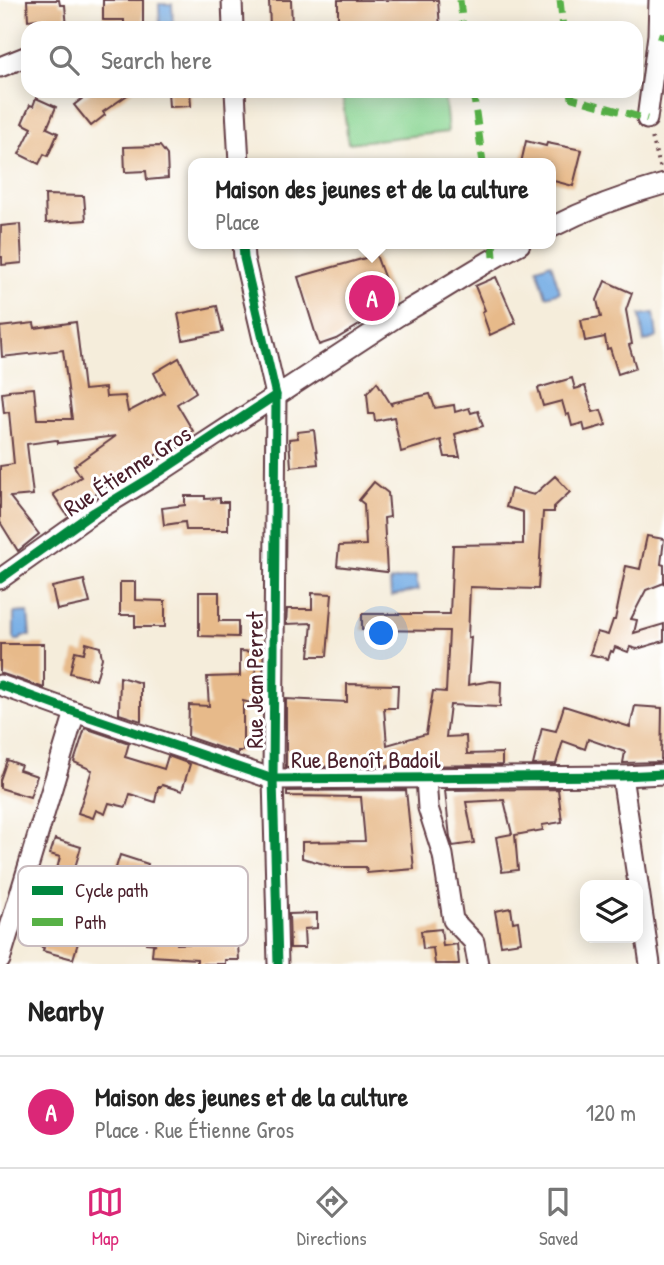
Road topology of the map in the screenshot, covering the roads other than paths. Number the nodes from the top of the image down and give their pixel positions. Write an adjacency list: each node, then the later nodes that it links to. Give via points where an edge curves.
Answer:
1 (232, 0): 3 (street)
2 (659, 0): 4 (street)
3 (233, 21)
4 (661, 36): 8 (street)
5 (21, 59): 6 (street)
6 (0, 67)
7 (235, 98): 9 (street)
8 (647, 119)
9 (239, 158)
10 (662, 177): 11 (street, via 640,191)
11 (556, 225)
12 (243, 249): 14 (street, Rue Jean Perret)
13 (510, 249): 14 (street, Rue Étienne Gros)
14 (276, 395): 15 (street, Rue Étienne Gros, via 94,512); 21 (street, Rue Jean Perret)
15 (0, 579)
16 (0, 685): 17 (street, Rue Benoît Badoil)
17 (75, 712): 21 (street, Rue Benoît Badoil); 22 (street)
18 (664, 774): 19 (street, Rue Benoît Badoil)
19 (622, 776): 20 (street, Rue Benoît Badoil); 27 (street)
20 (426, 778): 21 (street, Rue Benoît Badoil); 26 (street, via 428,808 443,855 453,920 474,942)
21 (273, 779): 25 (street, Rue Jean Perret)
22 (28, 866)
23 (18, 900): 24 (street)
24 (0, 960)
25 (278, 964)
26 (478, 964)
27 (650, 964)

